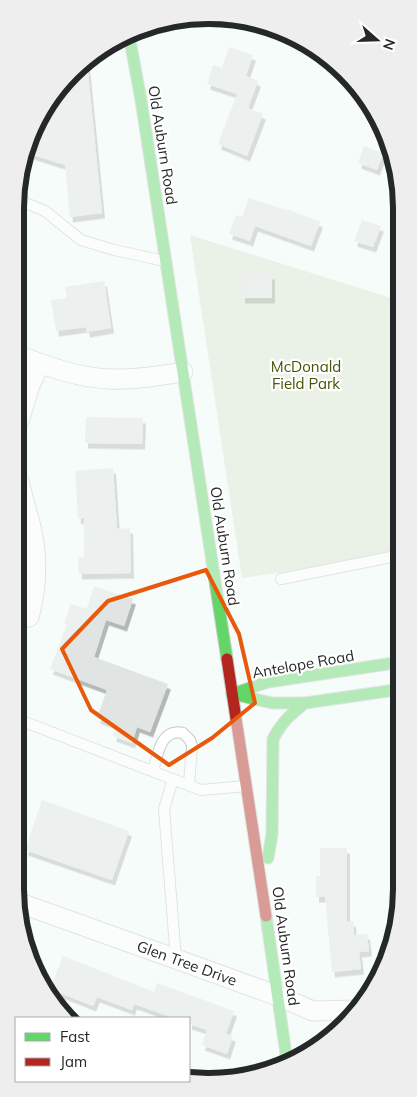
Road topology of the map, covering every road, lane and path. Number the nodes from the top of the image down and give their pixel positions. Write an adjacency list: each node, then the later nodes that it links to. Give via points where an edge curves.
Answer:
1 (131, 41): 3 (main road, Old Auburn Road)
2 (24, 202): 3 (lane, via 44,211 82,240)
3 (166, 261): 6 (main road, Old Auburn Road)
4 (24, 358): 5 (street)
5 (40, 364): 6 (street, via 79,375 110,379); 7 (street)
6 (183, 372): 14 (main road, Old Auburn Road)
7 (24, 405)
8 (24, 500): 11 (street, via 36,557)
9 (393, 557): 10 (lane)
10 (281, 579)
11 (29, 617)
12 (393, 663): 14 (main road, Antelope Road, via 268,682)
13 (393, 690): 15 (main road, Antelope Road)
14 (232, 694): 15 (main road, Antelope Road, via 272,702); 20 (main road, Old Auburn Road)
15 (305, 703): 21 (main road, via 283,721 273,739 272,834)
16 (24, 722): 17 (lane)
17 (153, 771): 18 (lane); 19 (lane, via 165,737 171,732 183,733 192,746)
18 (173, 779): 19 (lane); 23 (lane, via 164,809)
19 (189, 784): 20 (lane, via 201,790)
20 (247, 786): 21 (main road, Old Auburn Road)
21 (262, 890): 24 (main road, Old Auburn Road)
22 (24, 905): 23 (street, Glen Tree Drive)
23 (176, 959): 24 (street, Glen Tree Drive)
24 (278, 996): 25 (street, Glen Tree Drive, via 313,1012); 26 (main road, Old Auburn Road)
25 (347, 1011)
26 (287, 1055)

